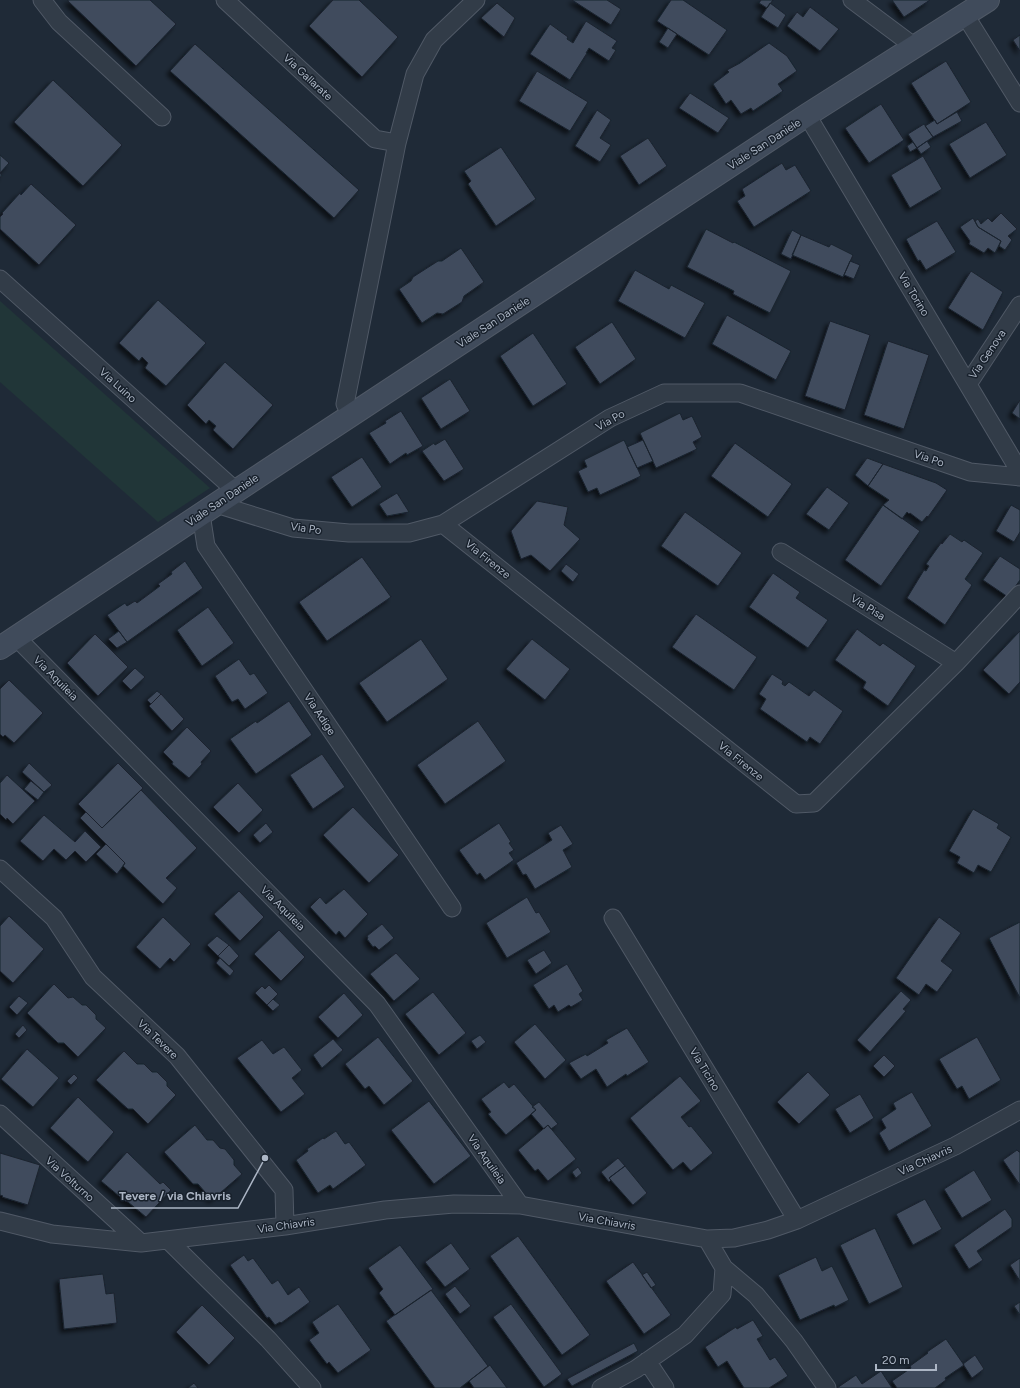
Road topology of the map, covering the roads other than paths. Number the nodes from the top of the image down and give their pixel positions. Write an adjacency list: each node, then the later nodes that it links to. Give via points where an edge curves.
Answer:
1 (42, 0): 10 (street, via 59,22)
2 (225, 0): 11 (street, Via Gallarate, via 375,139)
3 (476, 0): 11 (street, via 434,40 415,74)
4 (852, 0): 7 (street)
5 (988, 0): 6 (street, Viale San Daniele)
6 (965, 15): 7 (street, Viale San Daniele); 8 (street)
7 (915, 47): 9 (street, Viale San Daniele)
8 (1020, 103)
9 (807, 115): 14 (street, Via Torino); 15 (street, Viale San Daniele)
10 (162, 117)
11 (397, 144): 15 (street, via 345,404)
12 (0, 279): 18 (street, Via Luino)
13 (1020, 305): 14 (street, Via Genova)
14 (968, 384): 16 (street, Via Torino)
15 (351, 415): 18 (street, Viale San Daniele)
16 (1020, 472)
17 (1020, 477): 20 (street, Via Po, via 970,472 740,393 664,393 610,418)
18 (236, 490): 19 (street, Viale San Daniele)
19 (208, 509): 20 (street, Via Po, via 293,528 349,533 409,533); 23 (street, Viale San Daniele); 26 (street, Via Adige, via 206,546)
20 (443, 524): 24 (street, Via Firenze, via 796,804 814,803)
21 (781, 552): 24 (street, Via Pisa)
22 (1020, 594): 24 (street, Via Firenze)
23 (8, 643): 30 (street, Via Aquileia, via 377,1004)
24 (956, 663)
25 (0, 869): 33 (street, Via Tevere, via 54,918 93,977 187,1068 284,1190)
26 (452, 908)
27 (613, 918): 32 (street, Via Ticino)
28 (1020, 1110): 32 (street, Via Chiavris, via 955,1146)
29 (0, 1114): 36 (street, Via Volturno)
30 (520, 1205): 33 (street, Via Chiavris, via 454,1204 385,1210); 34 (street, Via Chiavris)
31 (0, 1220): 36 (street, Via Chiavris, via 52,1234)
32 (797, 1220): 34 (street, Via Chiavris, via 734,1238)
33 (286, 1226): 35 (street, Via Chiavris)
34 (707, 1239): 37 (street)
35 (168, 1240): 36 (street, Via Chiavris); 39 (street, via 268,1339)
36 (141, 1243)
37 (724, 1268): 38 (street, via 722,1294 685,1335); 42 (street, via 756,1295 794,1341)
38 (647, 1361): 40 (street); 41 (street)
39 (312, 1388)
40 (601, 1388)
41 (665, 1388)
42 (827, 1388)

